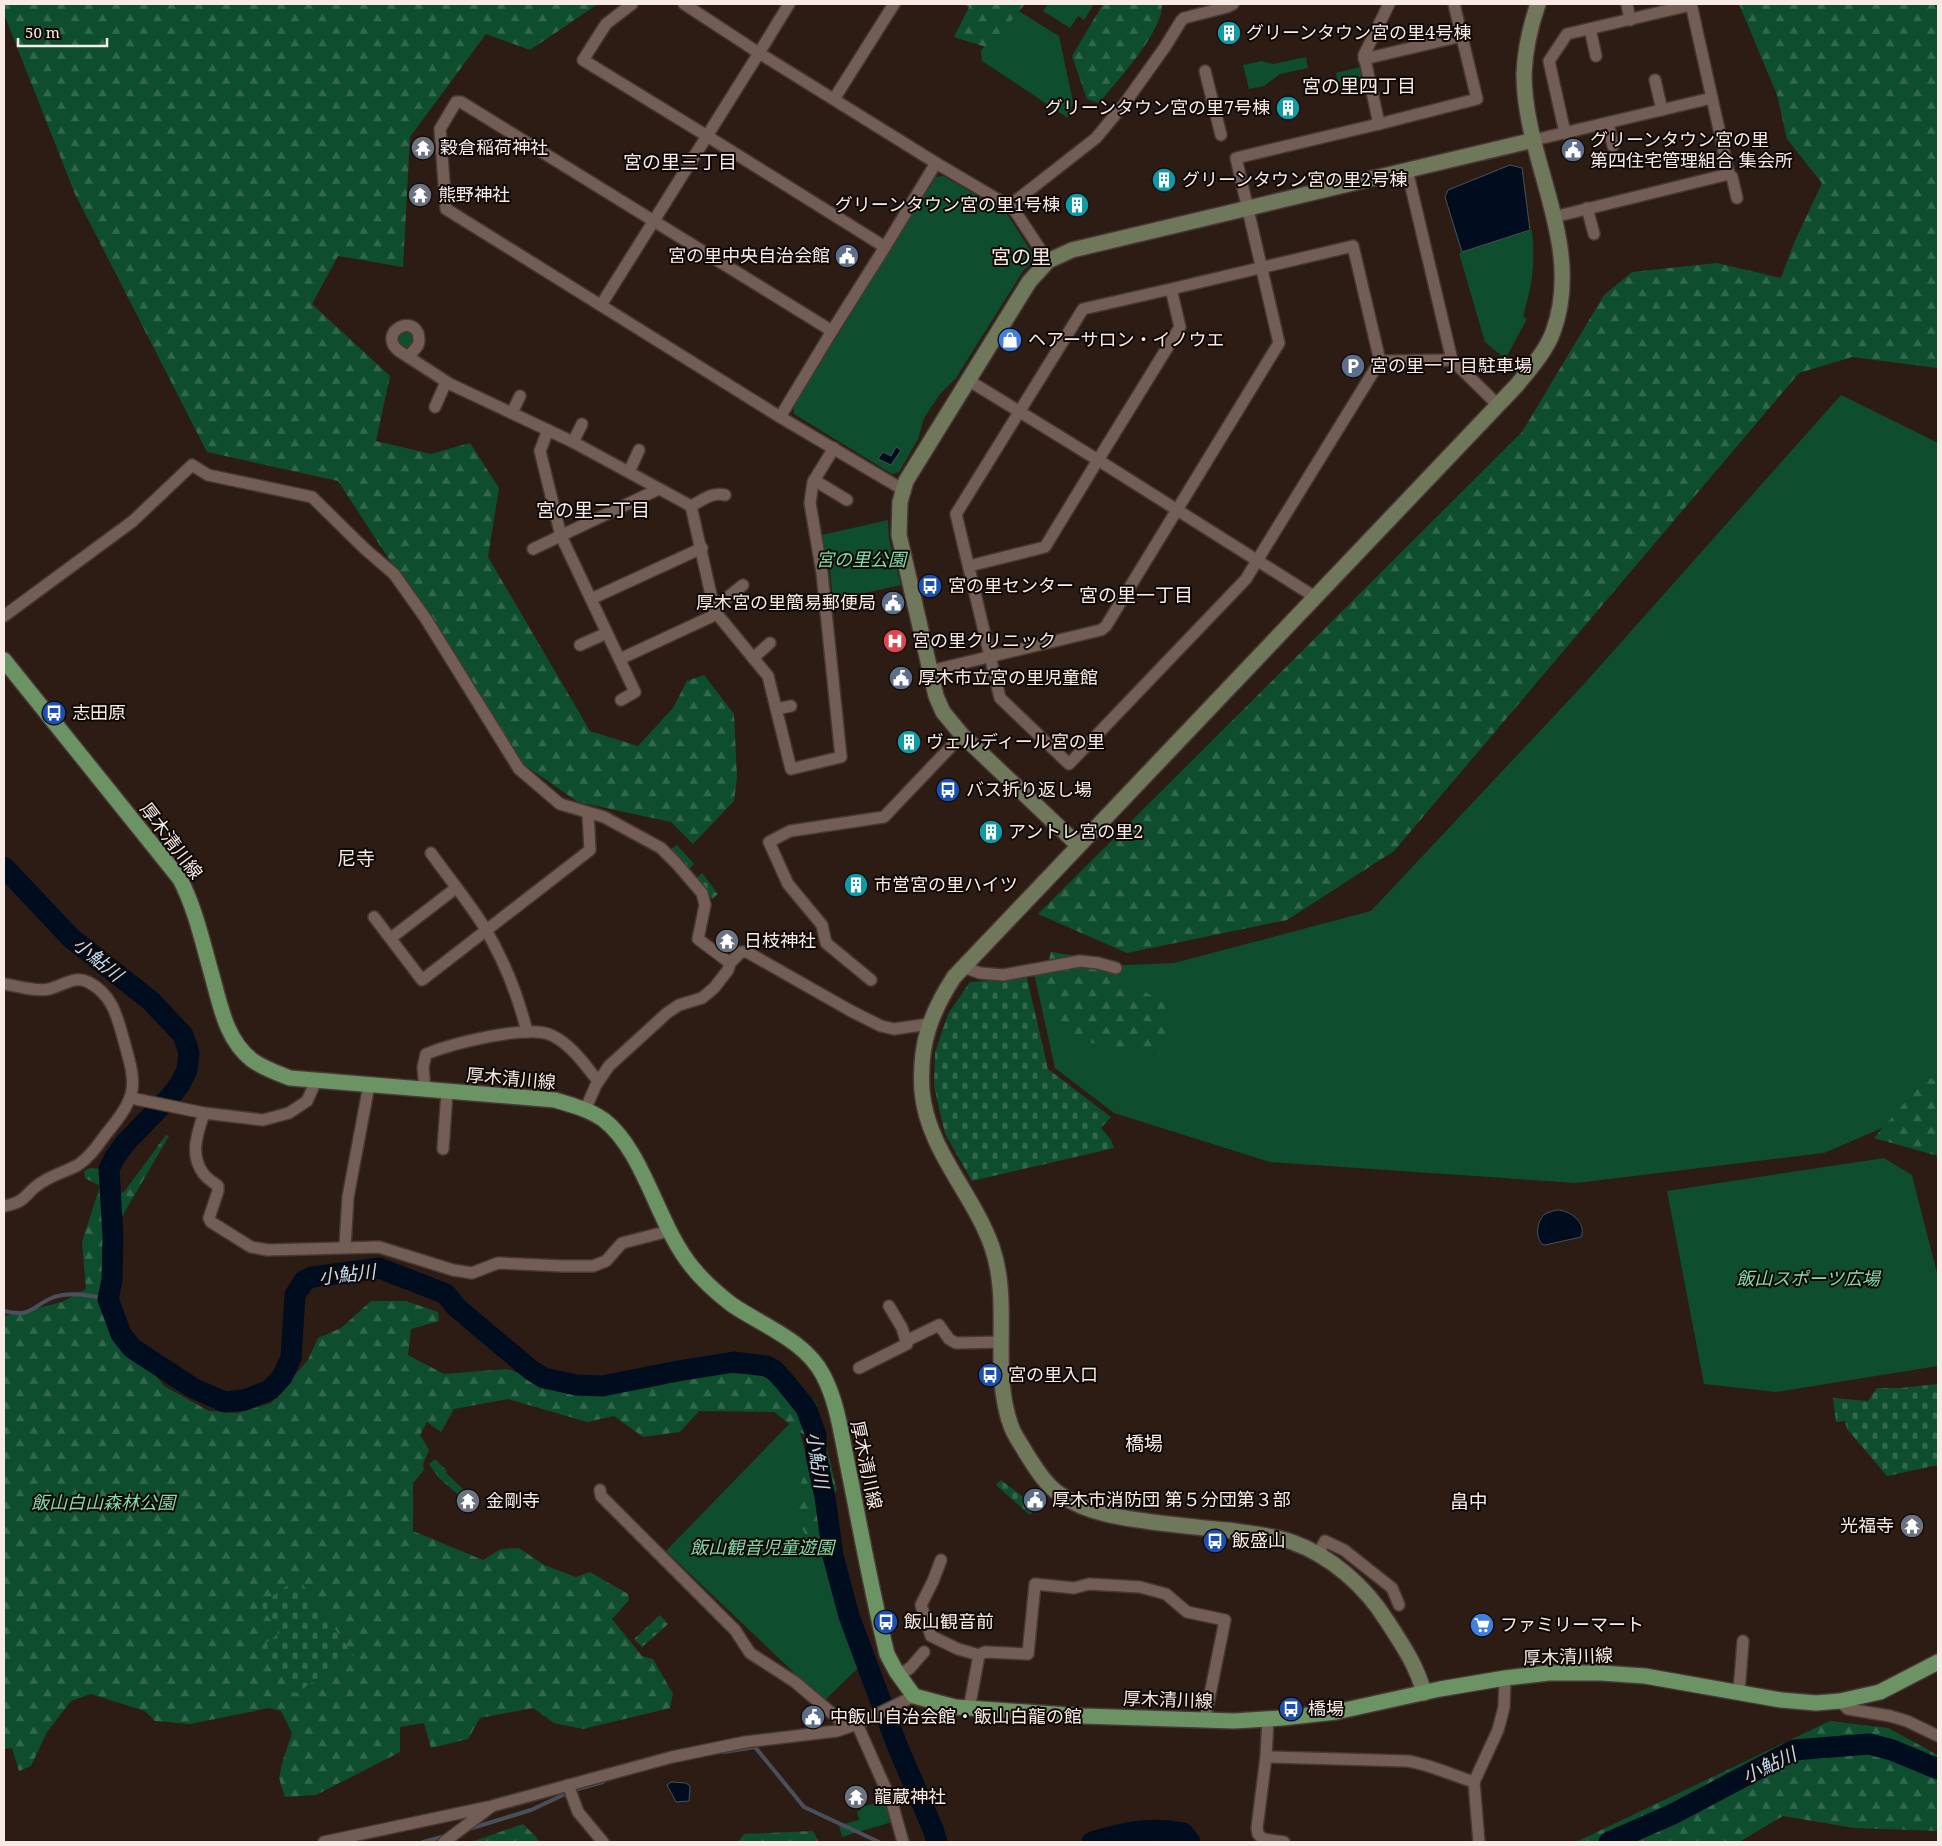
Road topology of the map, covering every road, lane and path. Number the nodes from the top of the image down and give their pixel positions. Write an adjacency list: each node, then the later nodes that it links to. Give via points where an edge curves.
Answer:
1 (632, 4): 26 (street, via 606,24 583,60)
2 (684, 4): 14 (street)
3 (789, 4): 14 (street)
4 (894, 4): 20 (street)
5 (1233, 4): 33 (street, via 1181,20 1125,103 1096,138)
6 (1389, 4): 16 (street)
7 (1454, 4): 13 (street)
8 (1538, 4): 27 (street, via 1526,44 1524,74)
9 (1627, 4): 11 (street)
10 (1691, 5): 11 (street); 19 (street)
11 (1630, 20): 12 (street)
12 (1590, 29): 15 (street); 24 (street, via 1567,34 1549,61)
13 (1462, 36): 16 (street); 23 (street, via 1477,99)
14 (759, 52): 20 (street); 26 (street)
15 (1596, 56)
16 (1364, 59): 23 (street)
17 (1205, 71): 25 (street)
18 (1655, 80): 21 (street)
19 (1712, 98): 21 (street); 31 (street)
20 (834, 99): 29 (street)
21 (1662, 110): 22 (street)
22 (1608, 123): 24 (street); 28 (street)
23 (1379, 124): 35 (street, via 1236,158)
24 (1565, 133): 27 (street)
25 (1221, 135)
26 (707, 136): 37 (street); 39 (street)
27 (1534, 140): 30 (street); 36 (street)
28 (1613, 146)
29 (936, 163): 33 (street); 39 (street)
30 (1407, 170): 35 (street); 46 (street)
31 (1729, 174): 32 (street); 34 (street)
32 (1737, 198)
33 (1009, 206): 40 (street)
34 (1587, 208): 36 (street); 38 (street)
35 (1247, 209): 40 (street, via 1072,250); 41 (street)
36 (1554, 217): 51 (street, via 1562,261 1560,310 1552,334 1540,354 1517,386)
37 (655, 221): 43 (street); 43 (street, via 461,102 456,102 440,128 446,209); 44 (street)
38 (1594, 234)
39 (885, 247): 44 (street)
40 (1048, 261): 48 (street, via 1029,282)
41 (1262, 266): 42 (street); 47 (street, via 1353,246); 69 (street, via 1279,344)
42 (1171, 288): 53 (street, via 1083,309); 61 (street, via 1180,329)
43 (601, 305): 55 (street)
44 (832, 330): 55 (street)
45 (408, 357): 49 (street)
46 (1452, 360): 47 (street); 51 (street)
47 (1380, 361): 73 (street)
48 (968, 380): 53 (street); 65 (street)
49 (446, 382): 52 (street); 54 (street)
50 (520, 396): 54 (street)
51 (1498, 405): 76 (street)
52 (434, 407)
53 (1019, 411): 61 (street); 74 (street, via 956,514)
54 (512, 413): 57 (street)
55 (780, 417): 59 (street)
56 (582, 424): 58 (street)
57 (548, 430): 58 (street); 70 (street, via 540,451)
58 (573, 442): 62 (street)
59 (834, 448): 63 (street); 65 (street)
60 (639, 450): 62 (street)
61 (1098, 460): 69 (street); 74 (street, via 1045,547)
62 (628, 472): 64 (street)
63 (814, 480): 67 (street); 90 (street, via 810,510 822,573 841,757 792,768)
64 (659, 489): 68 (street); 70 (street)
65 (902, 489): 87 (street, via 898,535)
66 (725, 495): 68 (street, via 719,493 704,497)
67 (847, 500)
68 (691, 506): 71 (street)
69 (1178, 511): 73 (street); 83 (street, via 1102,630)
70 (562, 536): 72 (street); 77 (street)
71 (702, 548): 77 (street); 78 (street)
72 (533, 549)
73 (1258, 559): 76 (street); 83 (street, via 1246,579 1069,764 1000,698)
74 (969, 566): 83 (street)
75 (743, 585): 78 (street)
76 (1315, 596): 93 (street)
77 (591, 599): 80 (street)
78 (716, 611): 84 (street); 85 (street)
79 (4, 616): 92 (street, via 133,521 192,465 208,475 312,497 394,574 426,619 519,769 560,804)
80 (607, 633): 82 (street); 85 (street)
81 (770, 643): 84 (street)
82 (580, 645)
83 (990, 657): 87 (street)
84 (753, 658): 90 (street, via 768,676)
85 (620, 659): 88 (street, via 635,692)
86 (4, 660): 106 (main road, 厚木清川線, via 180,879 197,919 225,1024 237,1045 252,1060 269,1070 290,1078)
87 (930, 671): 91 (street, via 943,712)
88 (621, 700)
89 (791, 706): 90 (street)
90 (776, 709)
91 (962, 735): 93 (street); 102 (street, via 884,817 790,831 767,838 788,884 822,925 826,943 850,959)
92 (588, 814): 97 (street, via 590,850); 99 (street, via 604,817 661,848 676,863 702,893 705,905 698,939)
93 (1078, 846): 100 (street)
94 (430, 853): 95 (street)
95 (456, 888): 97 (street); 98 (street)
96 (374, 917): 98 (street)
97 (486, 931): 98 (street, via 422,980); 105 (street, via 502,961)
98 (391, 938)
99 (730, 963): 104 (street, via 740,952 747,952 881,1026 894,1029); 107 (street, via 714,988 702,998 679,1005 667,1013 609,1066)
100 (963, 967): 101 (street, via 1003,976 1080,961); 104 (street, via 944,993)
101 (1116, 968)
102 (871, 980)
103 (4, 984): 111 (street, via 41,990 75,979 86,980 97,987 114,1007 133,1073)
104 (929, 1024): 120 (street, via 922,1060 926,1112 939,1149 992,1247 998,1275)
105 (527, 1032): 107 (street, via 551,1035 573,1051); 109 (street, via 467,1041 426,1054 423,1067)
106 (316, 1081): 108 (main road, 厚木清川線); 113 (street, via 306,1101 280,1117 263,1120)
107 (598, 1081): 112 (street)
108 (368, 1085): 109 (main road, 厚木清川線); 117 (street, via 348,1197)
109 (425, 1089): 110 (main road, 厚木清川線)
110 (447, 1092): 112 (main road, 厚木清川線, via 540,1098); 114 (street)
111 (136, 1099): 113 (street); 115 (street, via 87,1158 38,1184 17,1204)
112 (585, 1110): 116 (main road, 厚木清川線, via 604,1120 618,1134 634,1158)
113 (203, 1113): 117 (street, via 195,1154 203,1174 218,1186 210,1222 251,1247 268,1250)
114 (443, 1149)
115 (4, 1206)
116 (669, 1231): 117 (street, via 622,1243 606,1261 594,1266 498,1262 472,1273 380,1247); 130 (main road, 厚木清川線, via 678,1250 709,1286 799,1347 823,1374 838,1420 882,1635 887,1654)
117 (345, 1247)
118 (889, 1306): 119 (street)
119 (906, 1341): 120 (street, via 938,1325 956,1343); 121 (street, via 907,1344)
120 (1001, 1342): 123 (street, via 1004,1401 1012,1428 1035,1468 1059,1494 1084,1508 1123,1518 1263,1535 1292,1542)
121 (859, 1368)
122 (600, 1490): 139 (street, via 601,1496 735,1630 750,1653)
123 (1318, 1554): 125 (street, via 1325,1542 1344,1550 1392,1588); 133 (street, via 1342,1570 1381,1612 1420,1676)
124 (941, 1560): 128 (street, via 921,1605 931,1636)
125 (1398, 1605)
126 (1744, 1641): 132 (street)
127 (924, 1652): 130 (street)
128 (978, 1655): 136 (street); 137 (street, via 985,1652 1028,1654 1035,1584 1074,1588 1089,1584 1140,1587 1166,1594 1187,1612 1225,1620)
129 (1938, 1662): 135 (main road, 厚木清川線, via 1880,1692)
130 (900, 1676): 134 (main road, 厚木清川線)
131 (1505, 1678): 132 (main road, 厚木清川線, via 1549,1673 1601,1673 1644,1676); 133 (main road, 厚木清川線); 142 (street, via 1504,1707 1498,1730)
132 (1739, 1692): 135 (main road, 厚木清川線, via 1781,1700)
133 (1424, 1693): 138 (main road, 厚木清川線, via 1336,1712)
134 (908, 1699): 136 (main road, 厚木清川線); 139 (street)
135 (1840, 1702): 140 (street, via 1848,1709 1890,1716)
136 (969, 1708): 137 (main road, 厚木清川線, via 1083,1716)
137 (1205, 1719): 138 (main road, 厚木清川線)
138 (1268, 1719): 141 (street)
139 (856, 1724): 143 (street, via 837,1731 745,1742 672,1757); 148 (street, via 892,1803)
140 (1938, 1736)
141 (1266, 1757): 142 (street, via 1408,1760); 149 (street, via 1258,1834)
142 (1474, 1782): 150 (street)
143 (568, 1785): 144 (street); 147 (street, via 578,1812)
144 (492, 1806): 145 (street); 146 (street)
145 (324, 1842)
146 (444, 1842)
147 (602, 1842)
148 (903, 1842)
149 (1284, 1842)
150 (1479, 1842)

